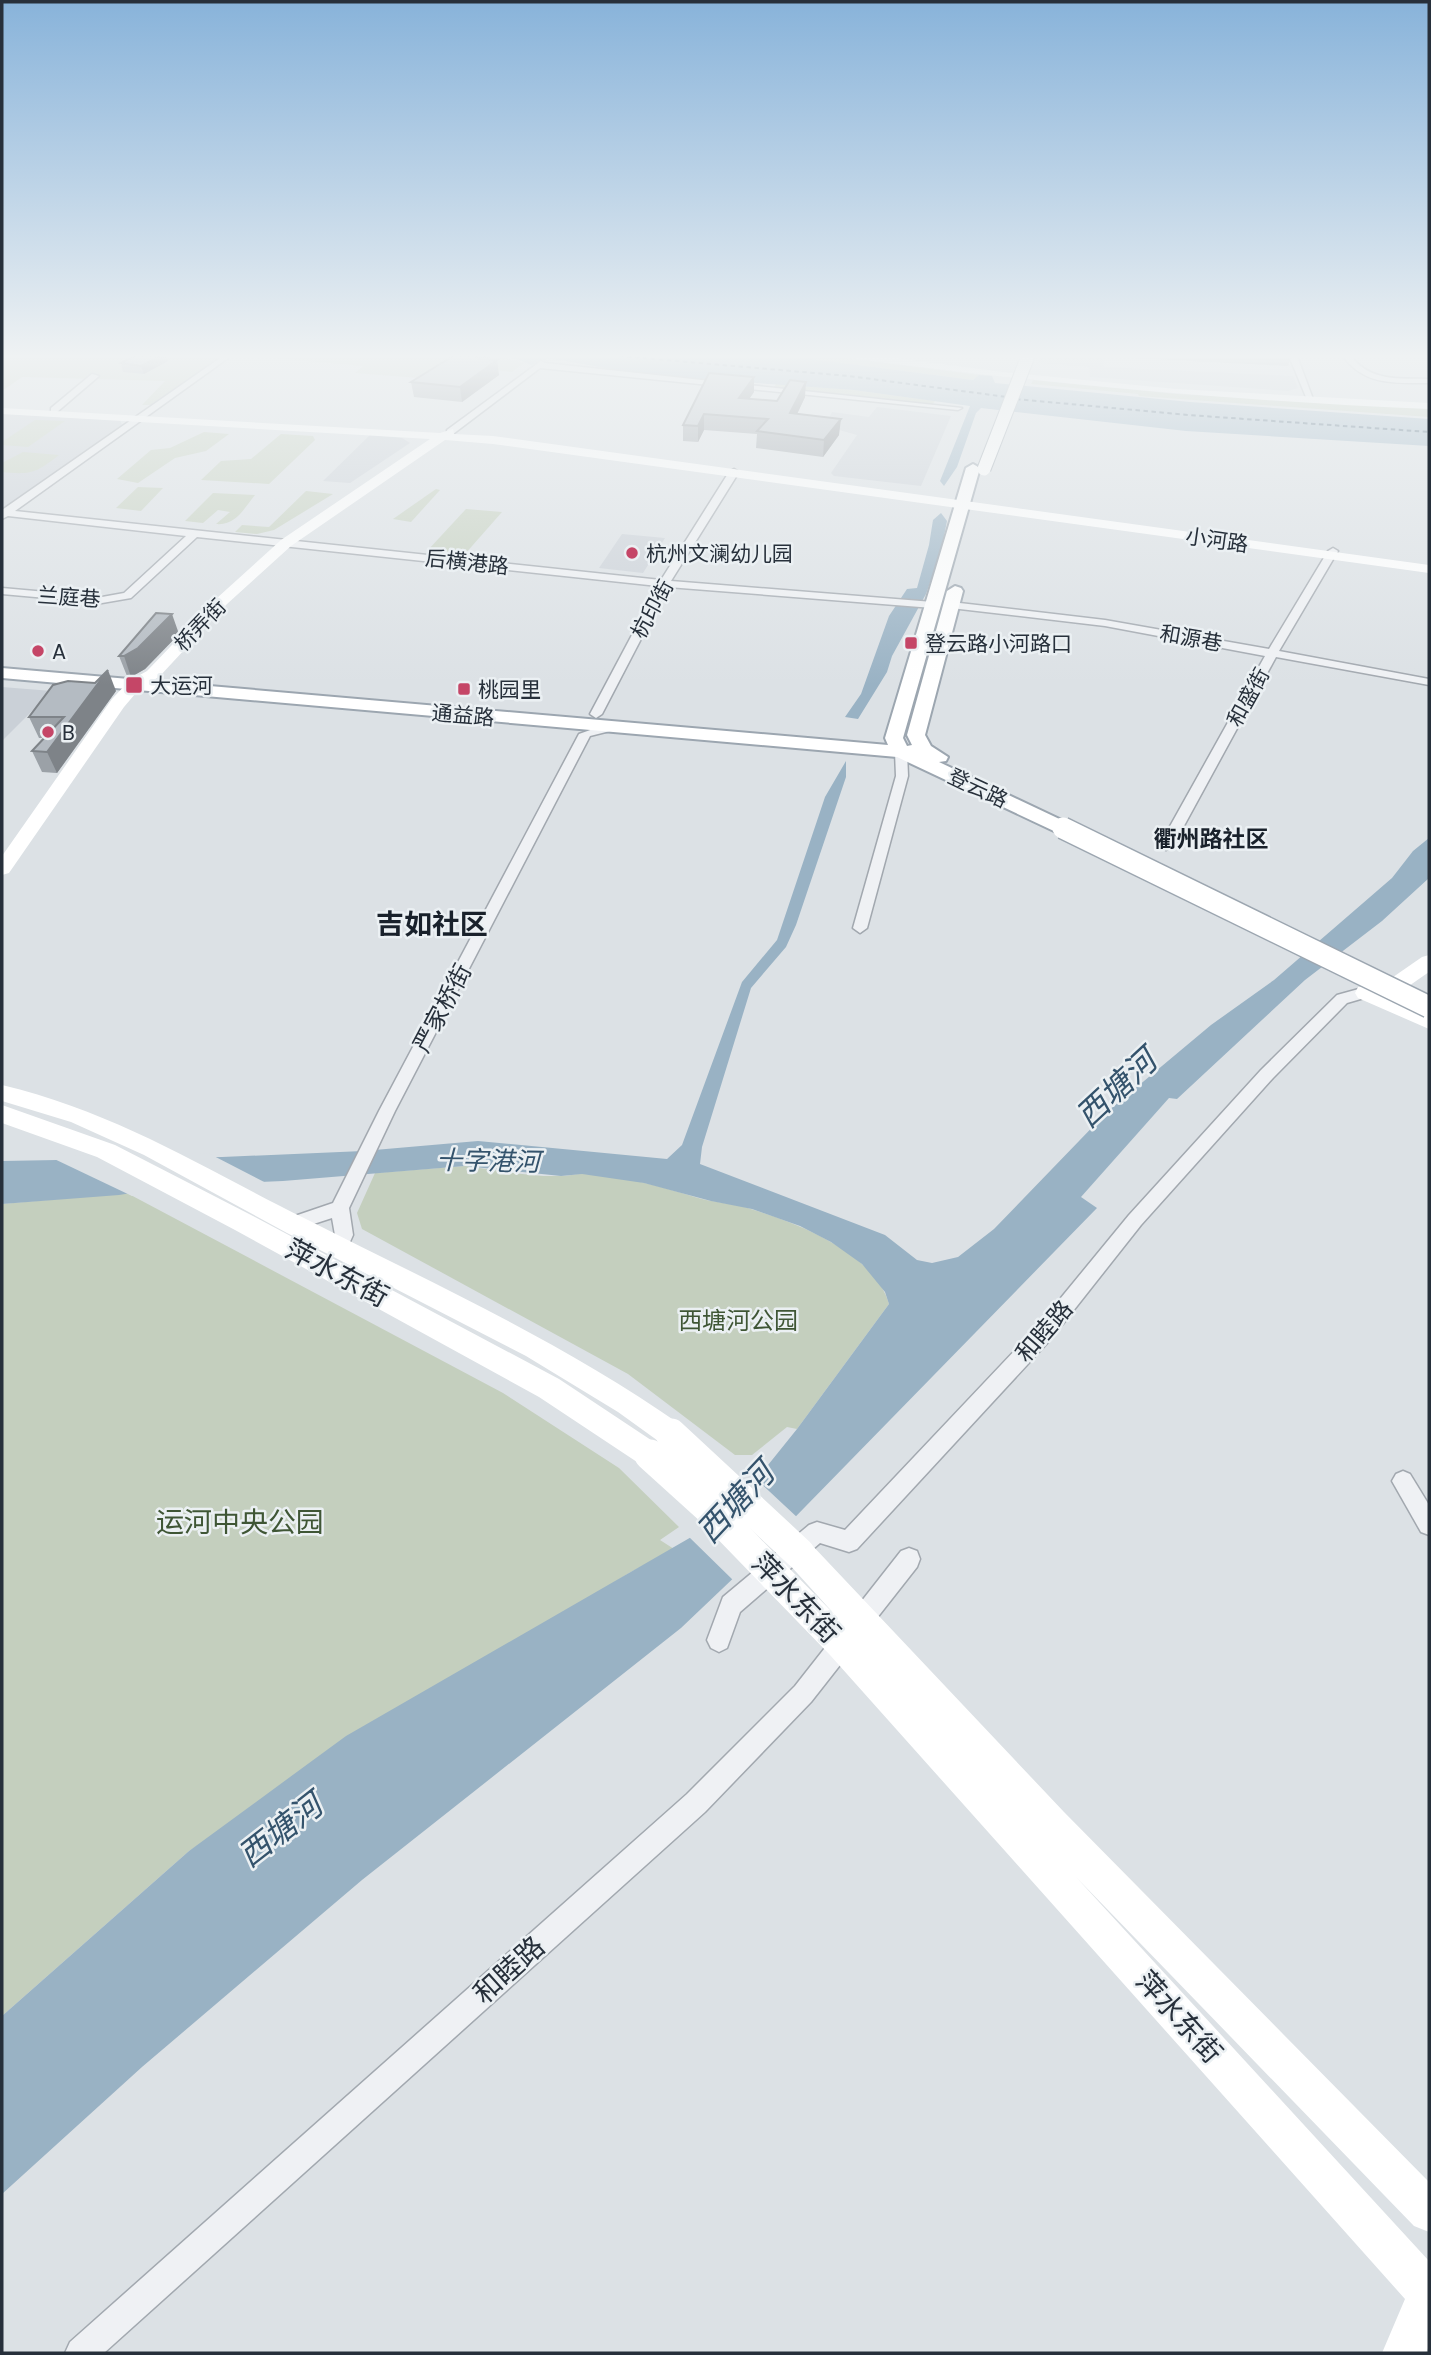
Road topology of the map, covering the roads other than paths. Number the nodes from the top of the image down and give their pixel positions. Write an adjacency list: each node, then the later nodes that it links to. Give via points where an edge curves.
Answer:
1 (71, 466): 8 (street)
2 (396, 466): 10 (main road, 桥弄街)
3 (688, 466): 6 (main road, 小河路)
4 (688, 466): 7 (main road, 小河路)
5 (979, 468): 7 (main road)
6 (734, 472): 7 (main road, 小河路); 16 (street, 杭印街)
7 (971, 503): 11 (main road, 小河路); 12 (main road); 18 (main road)
8 (3, 514): 9 (street, 后横港路)
9 (195, 533): 10 (street, 后横港路); 17 (street, 兰庭巷, via 127,596 103,600)
10 (280, 542): 16 (street, 后横港路); 23 (main road, 桥弄街)
11 (1332, 553): 13 (main road, 小河路); 14 (main road, 小河路); 20 (street, 和盛街)
12 (965, 556)
13 (1429, 564)
14 (1429, 569)
15 (958, 581): 19 (main road)
16 (665, 584): 18 (street, 后横港路); 25 (street, 杭印街)
17 (2, 591)
18 (926, 604): 28 (main road)
19 (951, 605): 20 (street, 和源巷, via 1105,623); 27 (main road)
20 (1273, 652): 24 (street, 和源巷); 31 (street, 和盛街)
21 (2, 662): 23 (main road, 通益路)
22 (2, 673): 23 (main road, 通益路)
23 (135, 678): 25 (main road, 通益路); 26 (main road, 通益路); 30 (main road, 桥弄街, via 101,702); 32 (main road, 桥弄街)
24 (1429, 682)
25 (603, 721): 26 (main road, 通益路); 28 (main road, 通益路)
26 (579, 729): 42 (street, 严家桥街)
27 (920, 743): 28 (main road, 通益路); 29 (main road, 登云路)
28 (897, 745): 29 (main road, 登云路); 33 (street, via 902,776)
29 (1067, 823): 36 (main road, 登云路); 37 (main road, 登云路, bridge)
30 (2, 844)
31 (1166, 846)
32 (2, 869)
33 (860, 928)
34 (1425, 970): 35 (main road, via 1388,991)
35 (1366, 992): 38 (main road); 51 (street, 和睦路, via 1342,999 1267,1074 1135,1220 1044,1333 849,1542 817,1532 731,1605)
36 (1429, 993)
37 (1429, 1007)
38 (1429, 1022)
39 (2, 1093): 41 (main road, 萍水东街, via 39,1100)
40 (2, 1114): 41 (main road, 萍水东街)
41 (65, 1122): 43 (main road, 萍水东街, via 106,1151)
42 (340, 1208): 44 (street); 45 (street, 严家桥街, via 344,1235)
43 (253, 1215): 44 (main road, 萍水东街); 49 (main road, 萍水东街, bridge, via 549,1388 650,1455 713,1512)
44 (292, 1224): 45 (main road, 萍水东街)
45 (339, 1248): 49 (main road, 萍水东街, bridge, via 631,1404 734,1490)
46 (1403, 1481): 47 (street)
47 (1429, 1525)
48 (909, 1559): 50 (street, 和睦路)
49 (787, 1564): 50 (main road, 萍水东街)
50 (850, 1632): 52 (main road, 萍水东街, via 1051,1825); 53 (main road, 萍水东街); 54 (street, 和睦路, via 803,1694 696,1803)
51 (719, 1640)
52 (1429, 2211)
53 (1429, 2294): 55 (main road)
54 (81, 2353)
55 (1404, 2353)

